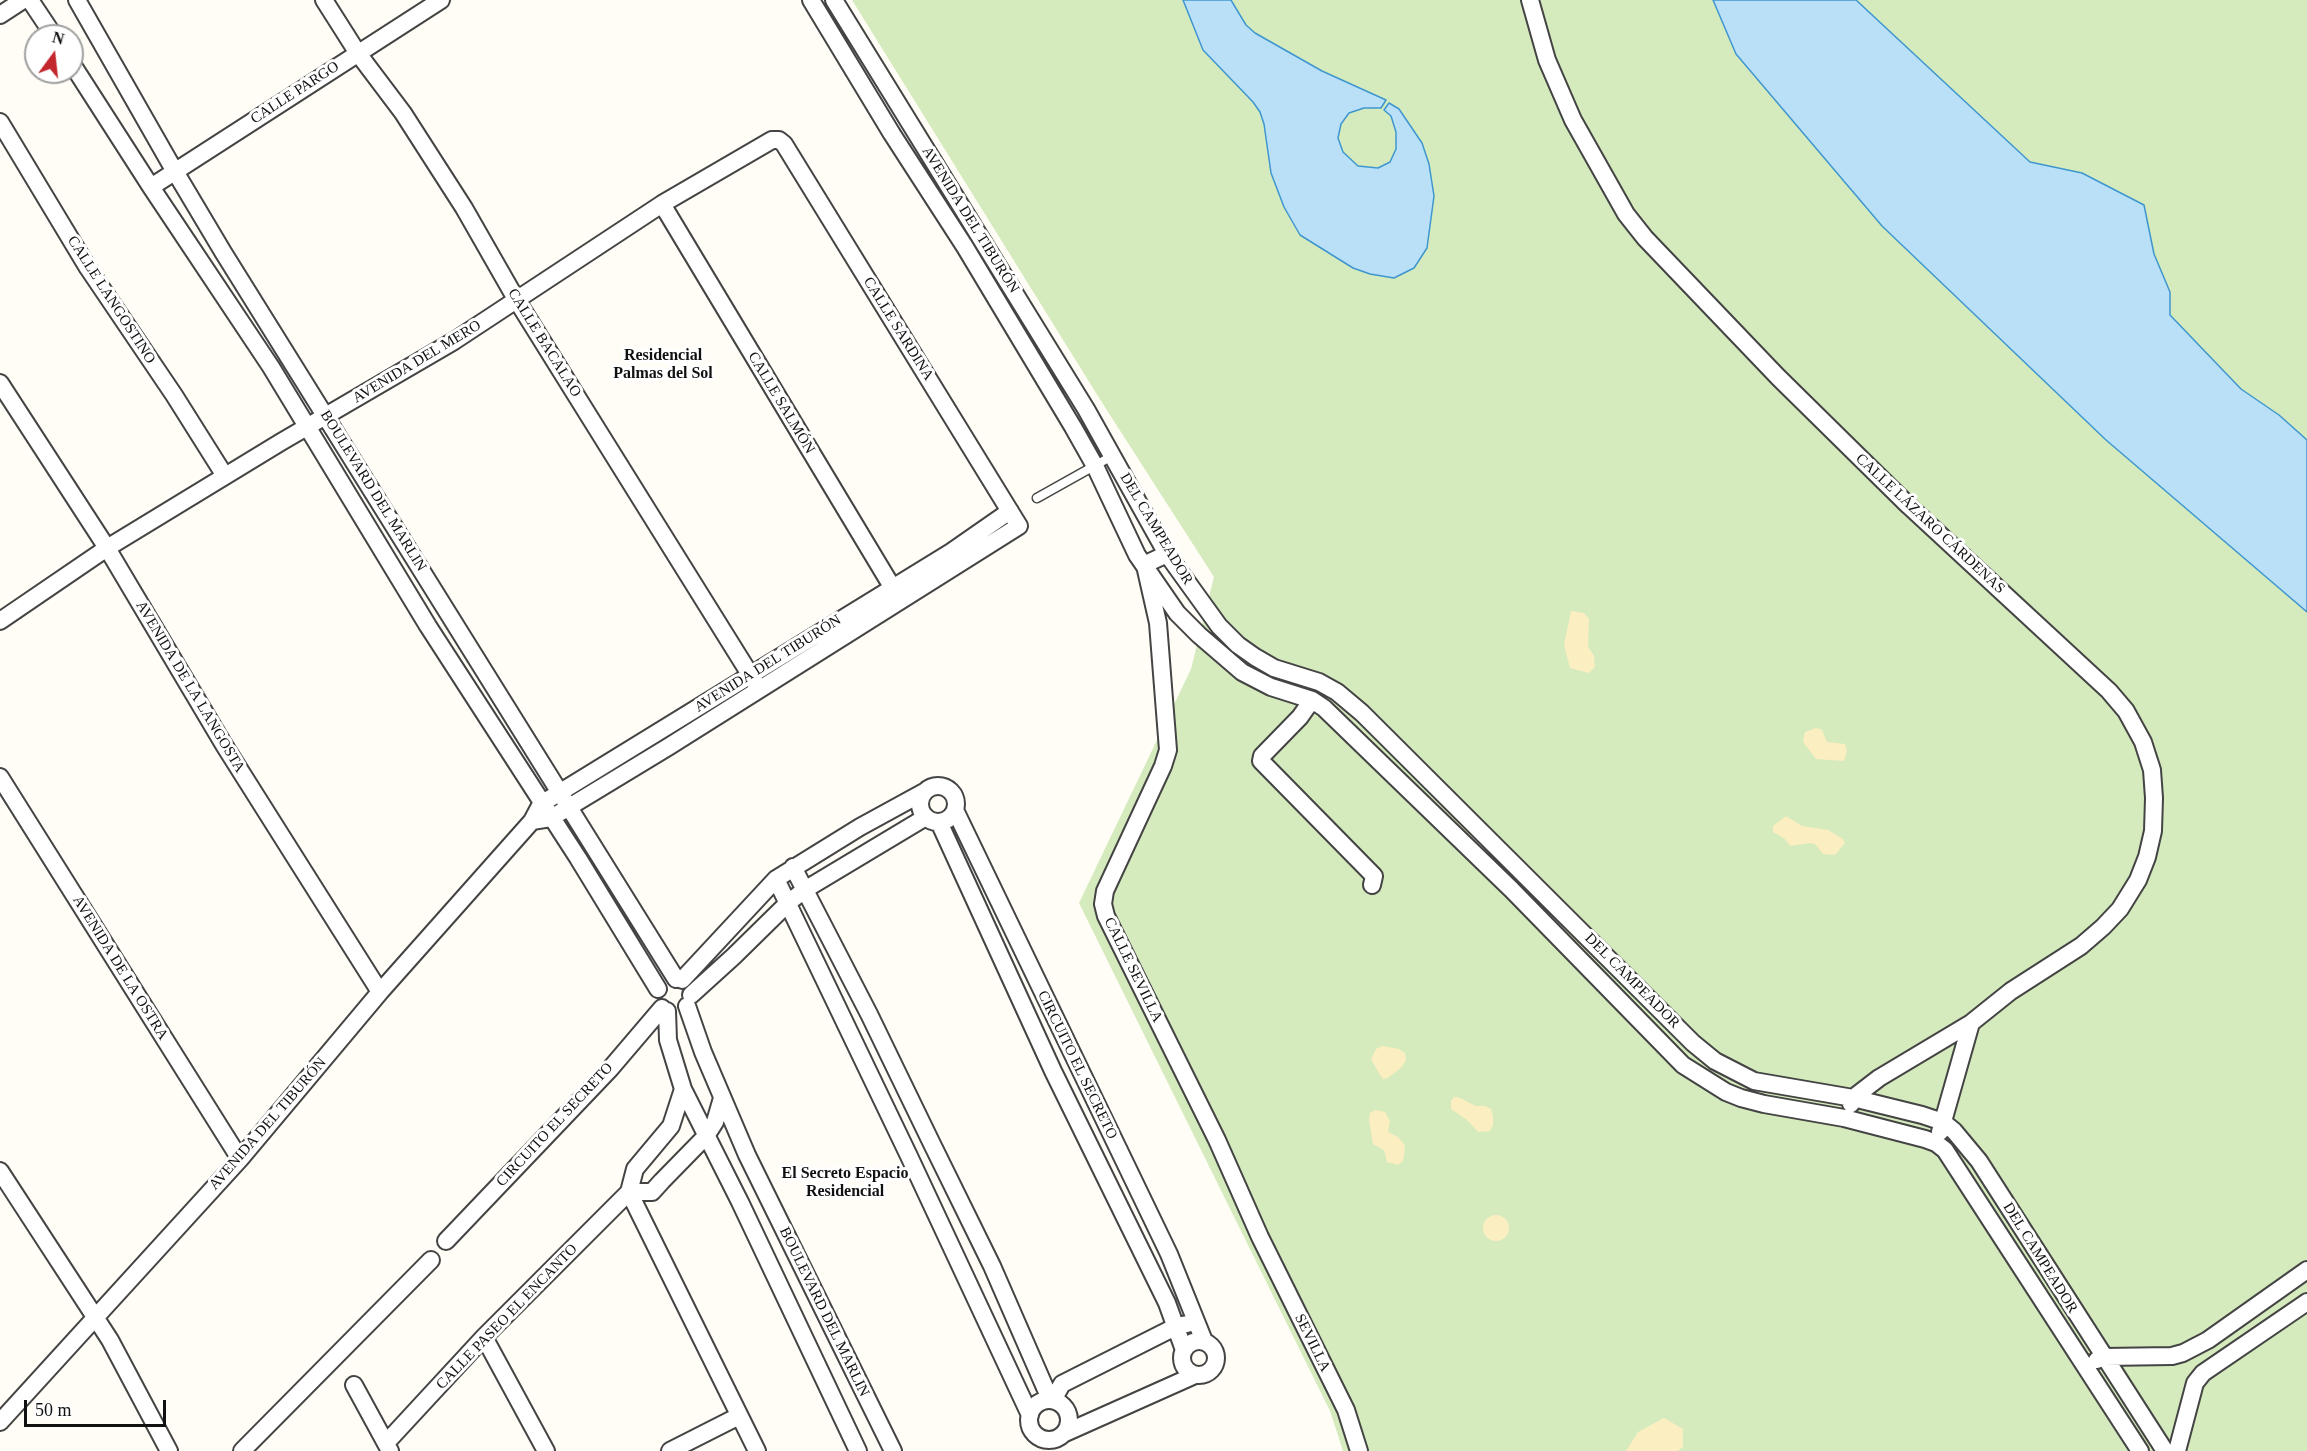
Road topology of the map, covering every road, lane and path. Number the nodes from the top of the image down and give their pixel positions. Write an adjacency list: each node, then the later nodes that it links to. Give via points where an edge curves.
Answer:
1 (23, 0): 9 (street)
2 (30, 0): 10 (street)
3 (77, 0): 15 (street, BOULEVARD DEL MARLIN)
4 (324, 0): 11 (street, CALLE BACALAO)
5 (441, 0): 11 (street, CALLE PARGO)
6 (811, 0): 18 (street, AVENIDA DEL TIBURÓN)
7 (834, 0): 17 (street, AVENIDA DEL TIBURÓN)
8 (1530, 0): 70 (street, CALLE LÁZARO CÁRDENAS, via 1547,60 1573,120 1626,214 1645,238 1909,506 2109,691 2126,711 2143,742 2152,770 2152,831 2147,857 2132,890 2120,909 2081,946)
9 (0, 15)
10 (46, 24)
11 (357, 52): 15 (street, CALLE PARGO); 20 (street, CALLE BACALAO, via 403,113)
12 (84, 83): 16 (street, BOULEVARD DEL MARLIN)
13 (0, 122): 26 (street, CALLE LANGOSTINO, via 88,268)
14 (772, 140): 19 (street, AVENIDA DEL MERO); 28 (street, CALLE SARDINA, via 784,144)
15 (176, 171): 16 (street, CALLE PARGO); 22 (street, BOULEVARD DEL MARLIN)
16 (151, 187): 23 (street, BOULEVARD DEL MARLIN)
17 (950, 189): 18 (street); 24 (street, AVENIDA DEL TIBURÓN)
18 (934, 199): 25 (street, AVENIDA DEL TIBURÓN)
19 (662, 204): 20 (street, AVENIDA DEL MERO); 34 (street, CALLE SALMÓN)
20 (516, 299): 22 (street, AVENIDA DEL MERO, via 454,341); 38 (street, CALLE BACALAO)
21 (0, 382): 30 (street, AVENIDA DE LA LANGOSTA)
22 (327, 416): 23 (street, AVENIDA DEL MERO); 46 (street, BOULEVARD DEL MARLIN)
23 (308, 426): 26 (street, AVENIDA DEL MERO); 49 (street, BOULEVARD DEL MARLIN)
24 (1112, 456): 25 (lane); 31 (street, DEL CAMPEADOR)
25 (1095, 466): 27 (lane); 32 (street, DEL CAMPEADOR)
26 (225, 476): 30 (street, AVENIDA DEL MERO)
27 (1037, 498)
28 (1010, 511): 29 (street, CALLE SARDINA); 34 (street, AVENIDA DEL TIBURÓN)
29 (1019, 526): 34 (street, AVENIDA DEL TIBURÓN)
30 (107, 548): 36 (street, AVENIDA DEL MERO); 65 (street, AVENIDA DE LA LANGOSTA, via 224,745)
31 (1167, 554): 32 (street, via 1150,562); 33 (street, DEL CAMPEADOR)
32 (1146, 570): 35 (street, DEL CAMPEADOR); 37 (street, CALLE SEVILLA)
33 (1193, 592): 35 (street); 48 (street, DEL CAMPEADOR, via 1219,626 1255,657 1337,692)
34 (896, 594): 38 (street, AVENIDA DEL TIBURÓN); 39 (street, AVENIDA DEL TIBURÓN)
35 (1177, 613): 37 (street); 40 (street, DEL CAMPEADOR, via 1242,672 1271,687)
36 (0, 621)
37 (1158, 622): 85 (street, CALLE SEVILLA, via 1168,750 1105,891 1103,904)
38 (750, 674): 39 (street, CALLE BACALAO); 41 (street, AVENIDA DEL TIBURÓN)
39 (759, 690): 42 (street, AVENIDA DEL TIBURÓN)
40 (1312, 700): 52 (street, DEL CAMPEADOR); 58 (street, via 1261,761 1374,876)
41 (699, 706): 42 (street); 43 (street, AVENIDA DEL TIBURÓN)
42 (708, 721): 44 (street, AVENIDA DEL TIBURÓN)
43 (659, 733): 44 (street); 46 (street, AVENIDA DEL TIBURÓN)
44 (668, 747): 50 (street, AVENIDA DEL TIBURÓN)
45 (0, 777): 82 (street, AVENIDA DE LA OSTRA)
46 (558, 792): 49 (street, AVENIDA DEL TIBURÓN); 50 (street, BOULEVARD DEL MARLIN)
47 (924, 792): 51 (street, via 937,786 950,790); 54 (street, via 920,804); 56 (street)
48 (1453, 803): 52 (street); 66 (street, DEL CAMPEADOR)
49 (541, 804): 53 (street, BOULEVARD DEL MARLIN); 55 (street, AVENIDA DEL TIBURÓN)
50 (568, 808): 53 (street, AVENIDA DEL TIBURÓN); 60 (street, BOULEVARD DEL MARLIN)
51 (955, 810): 54 (street, via 946,820); 71 (street, CIRCUITO EL SECRETO)
52 (1438, 817): 69 (street, DEL CAMPEADOR)
53 (551, 818): 55 (street, AVENIDA DEL TIBURÓN); 62 (street, BOULEVARD DEL MARLIN)
54 (932, 819): 59 (street); 72 (street, CIRCUITO EL SECRETO)
55 (532, 822): 65 (street, AVENIDA DEL TIBURÓN)
56 (793, 867): 57 (street); 59 (street)
57 (776, 879): 61 (street); 63 (street)
58 (1372, 885)
59 (806, 889): 61 (street); 79 (street)
60 (627, 897): 62 (street); 63 (street, BOULEVARD DEL MARLIN)
61 (789, 902): 67 (street); 81 (street)
62 (610, 910): 64 (street, BOULEVARD DEL MARLIN)
63 (679, 980): 64 (street, via 669,979); 67 (street, via 688,986)
64 (658, 989): 68 (street)
65 (380, 992): 82 (street, AVENIDA DEL TIBURÓN)
66 (1648, 996): 69 (street); 75 (street, DEL CAMPEADOR, via 1693,1043 1733,1072 1754,1081)
67 (689, 1001): 68 (street, via 681,1011); 74 (street, BOULEVARD DEL MARLIN, via 703,1052)
68 (664, 1010): 73 (street, BOULEVARD DEL MARLIN, via 668,1040); 86 (street, CIRCUITO EL SECRETO)
69 (1633, 1012): 76 (street, DEL CAMPEADOR, via 1683,1065 1726,1092 1764,1104)
70 (1971, 1023): 75 (street, CALLE LÁZARO CÁRDENAS); 77 (street)
71 (1075, 1061): 72 (street); 91 (street, CIRCUITO EL SECRETO, via 1169,1254)
72 (1053, 1071): 92 (street, CIRCUITO EL SECRETO)
73 (683, 1089): 78 (street, BOULEVARD DEL MARLIN); 84 (street, CALLE PASEO EL ENCANTO, via 671,1126 635,1169)
74 (722, 1098): 78 (street); 114 (street, BOULEVARD DEL MARLIN)
75 (1853, 1098): 76 (street, CALLE LÁZARO CÁRDENAS); 77 (street, DEL CAMPEADOR)
76 (1844, 1118): 80 (street, DEL CAMPEADOR)
77 (1943, 1122): 80 (street); 97 (street, DEL CAMPEADOR, via 1979,1161)
78 (706, 1136): 84 (street, via 652,1192); 113 (street, BOULEVARD DEL MARLIN)
79 (932, 1143): 81 (street); 102 (street)
80 (1936, 1143): 99 (street, DEL CAMPEADOR, via 1962,1172)
81 (908, 1154): 103 (street)
82 (240, 1158): 90 (street, AVENIDA DEL TIBURÓN)
83 (0, 1171): 90 (street)
84 (629, 1192): 93 (street, CALLE PASEO EL ENCANTO); 104 (street)
85 (1260, 1237): 115 (street, SEVILLA, via 1346,1410)
86 (446, 1241)
87 (431, 1260): 109 (street)
88 (2307, 1270): 94 (street)
89 (2307, 1302): 98 (street)
90 (96, 1317): 105 (street, AVENIDA DEL TIBURÓN); 108 (street)
91 (1197, 1322): 92 (street); 95 (street, CIRCUITO EL SECRETO)
92 (1177, 1326): 96 (street, CIRCUITO EL SECRETO); 102 (street, via 1062,1384)
93 (484, 1337): 107 (street, CALLE PASEO EL ENCANTO); 110 (street)
94 (2208, 1340): 97 (street, via 2172,1356); 98 (street)
95 (1204, 1341): 96 (street, via 1189,1344); 100 (street, via 1215,1351 1215,1366)
96 (1184, 1350): 100 (street, via 1183,1365)
97 (2104, 1357): 99 (street); 117 (street, DEL CAMPEADOR)
98 (2222, 1360): 118 (street, via 2195,1383)
99 (2086, 1366): 116 (street, DEL CAMPEADOR)
100 (1195, 1375): 106 (street)
101 (354, 1385): 107 (street, CALLE PASEO EL ENCANTO)
102 (1052, 1400): 103 (street, via 1041,1401); 106 (street, via 1067,1409 1069,1425)
103 (1030, 1414): 106 (street, via 1029,1424 1040,1438 1049,1440)
104 (740, 1416): 111 (street); 112 (street)
105 (0, 1422)
106 (1065, 1433)
107 (388, 1447)
108 (170, 1451)
109 (243, 1451)
110 (546, 1451)
111 (670, 1451)
112 (757, 1451)
113 (858, 1451)
114 (893, 1451)
115 (1359, 1451)
116 (2140, 1451)
117 (2164, 1451)
118 (2177, 1451)

